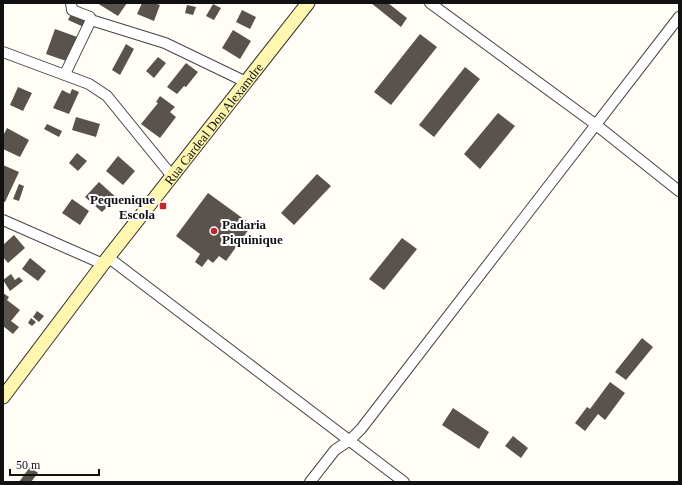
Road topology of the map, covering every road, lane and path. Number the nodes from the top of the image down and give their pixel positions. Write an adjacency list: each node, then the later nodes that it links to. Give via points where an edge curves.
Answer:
1 (71, 3): 5 (street, via 72,10 90,17)
2 (308, 3): 8 (main road, Rua Cardeal Don Alexamdre)
3 (430, 3): 9 (street)
4 (679, 16): 9 (street)
5 (91, 20): 7 (street); 8 (street, via 165,43)
6 (3, 52): 7 (street)
7 (65, 74): 10 (street, via 89,84 107,96)
8 (246, 82): 10 (main road, Rua Cardeal Don Alexamdre)
9 (595, 124): 11 (street); 15 (street)
10 (172, 176): 13 (main road, Rua Cardeal Don Alexamdre)
11 (679, 191)
12 (3, 220): 13 (street)
13 (106, 261): 14 (main road, Rua Cardeal Don Alexamdre); 15 (street)
14 (3, 397)
15 (350, 440): 16 (street, via 335,450); 17 (street)
16 (310, 482)
17 (404, 482)

